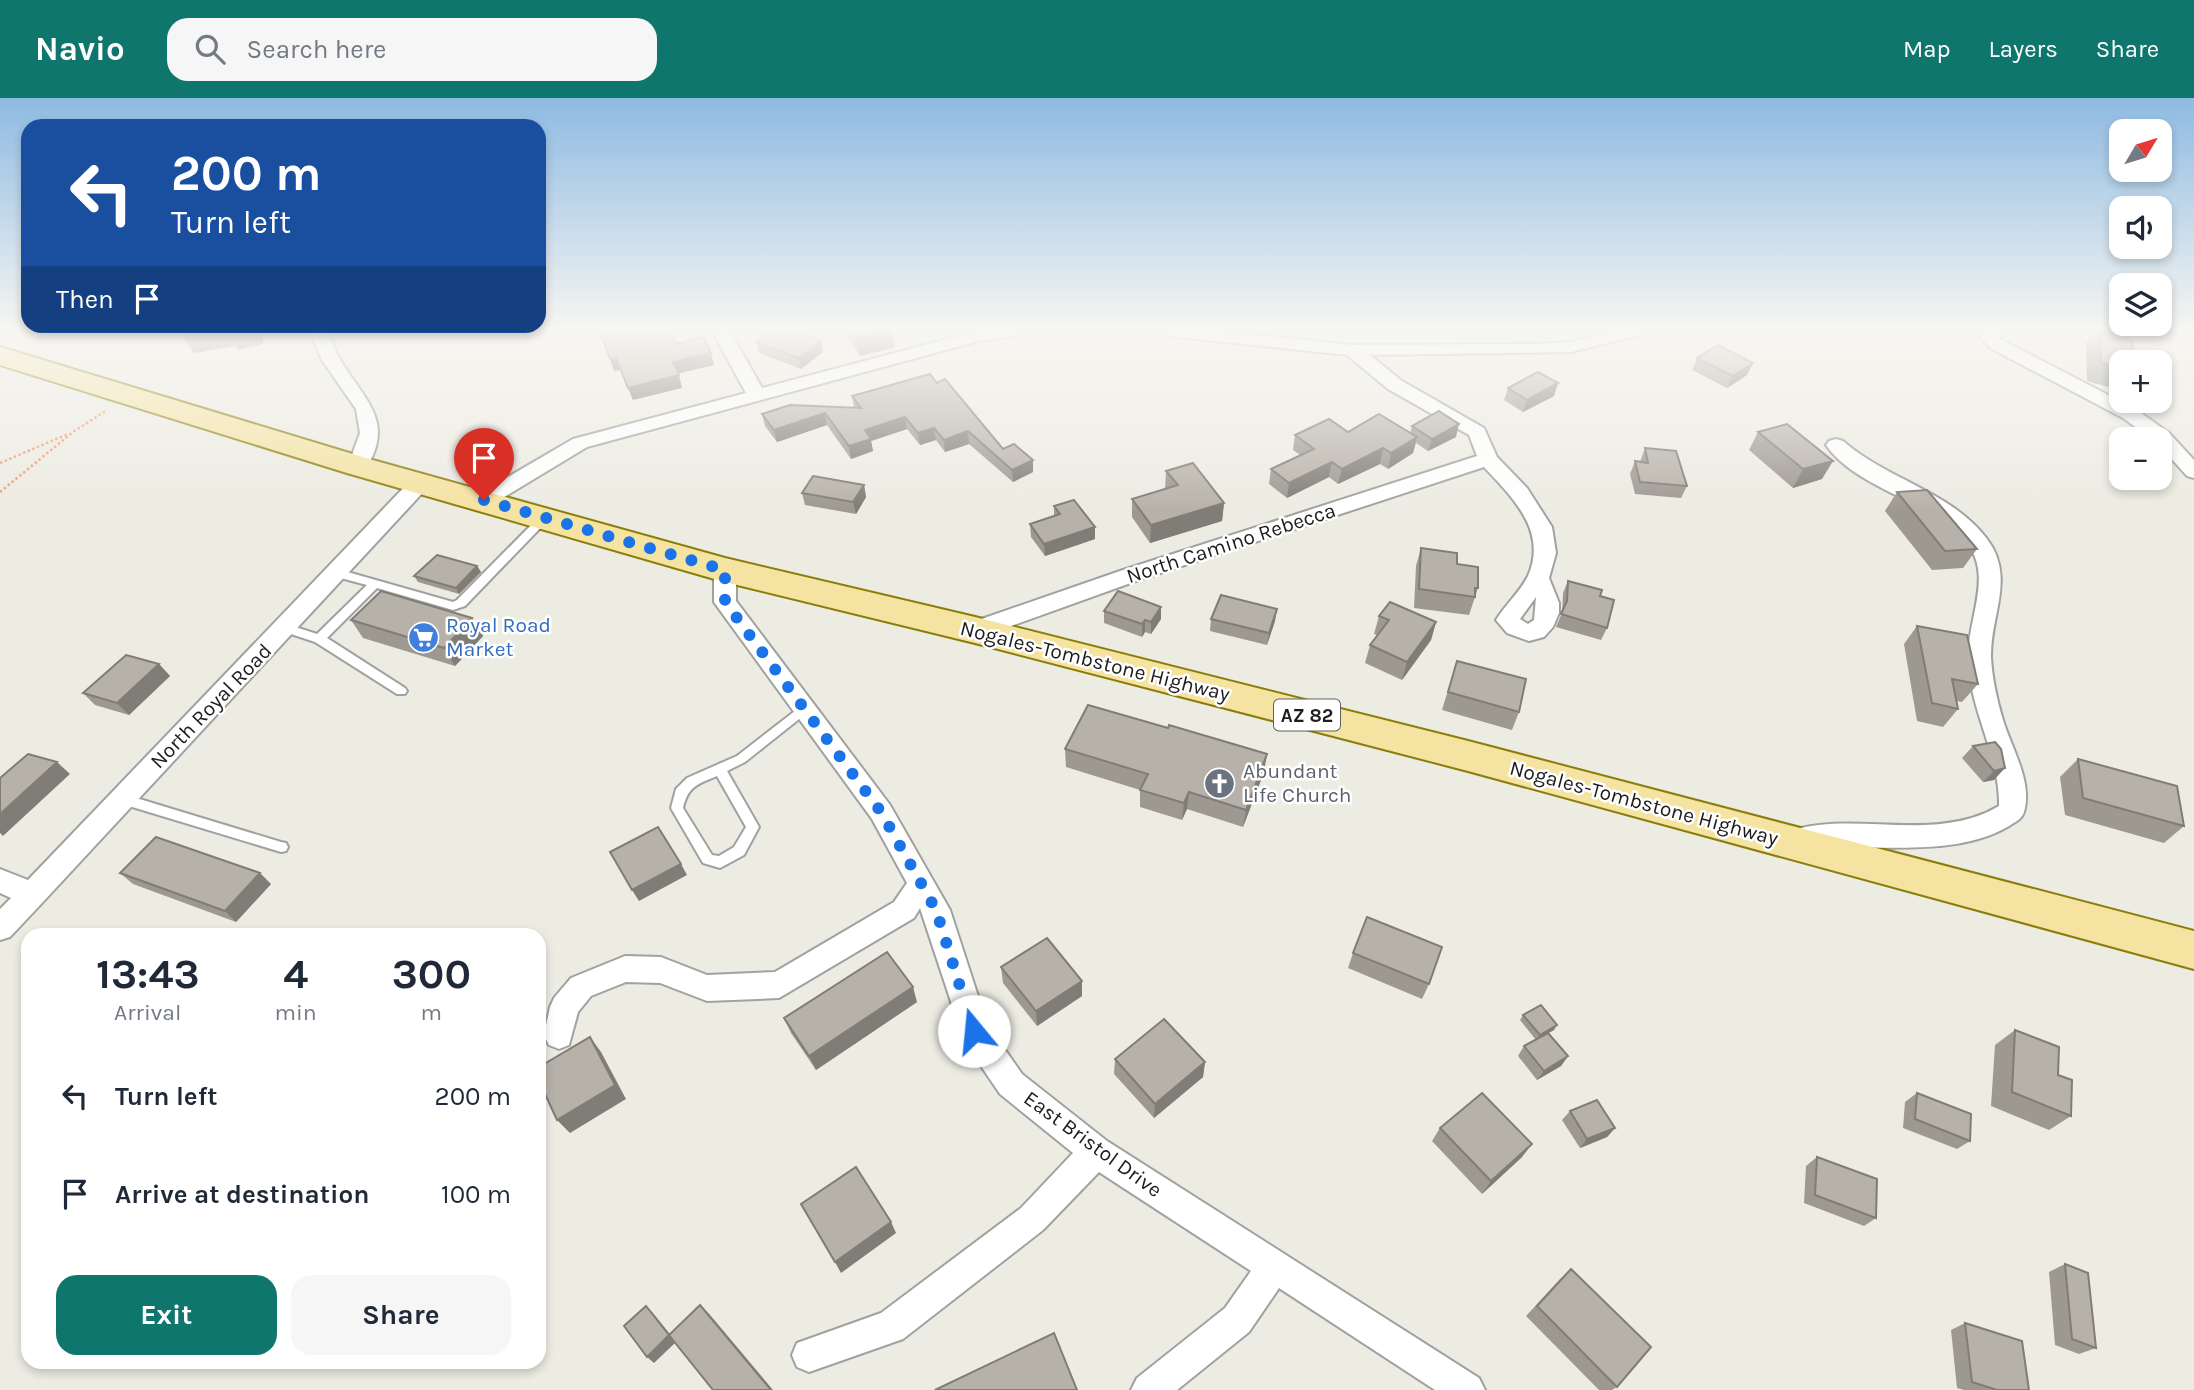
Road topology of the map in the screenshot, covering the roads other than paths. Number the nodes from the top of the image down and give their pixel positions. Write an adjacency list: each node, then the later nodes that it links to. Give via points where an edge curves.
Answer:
1 (115, 391): 10 (main road, Nogales-Tombstone Highway / AZ 82)
2 (353, 391): 10 (street, via 365,409 370,433)
3 (754, 391): 7 (street)
4 (774, 391): 7 (street)
5 (1406, 391): 9 (street, via 1477,432)
6 (2087, 391): 11 (street, via 2162,437)
7 (757, 396): 13 (street, via 580,443)
8 (1836, 445): 26 (street, via 1859,465 1950,515 1975,539 1988,560 1990,600 1979,651 1988,716 2004,749 2014,788 2012,811 1984,828 1947,834)
9 (1488, 459): 17 (street, via 1520,493 1542,527 1545,553); 20 (street, North Camino Rebecca)
10 (358, 466): 12 (main road, Nogales-Tombstone Highway / AZ 82)
11 (2194, 472)
12 (420, 483): 13 (main road, Nogales-Tombstone Highway / AZ 82); 16 (street, North Royal Road)
13 (484, 500): 14 (main road, Nogales-Tombstone Highway / AZ 82)
14 (544, 518): 15 (main road, Nogales-Tombstone Highway / AZ 82); 18 (lane, via 461,603 453,606)
15 (725, 570): 20 (main road, Nogales-Tombstone Highway / AZ 82); 23 (street, East Bristol Drive, via 725,602)
16 (337, 573): 18 (lane); 19 (street, North Royal Road)
17 (1538, 578)
18 (375, 584): 21 (lane)
19 (286, 628): 21 (lane); 25 (street, North Royal Road)
20 (975, 630): 26 (main road, Nogales-Tombstone Highway / AZ 82)
21 (319, 639): 22 (lane)
22 (401, 691)
23 (804, 709): 24 (lane, via 741,759); 29 (street, East Bristol Drive, via 881,812)
24 (719, 769): 24 (lane, via 753,827 740,851 720,862 708,859 677,808 680,793 691,782)
25 (123, 799): 27 (lane); 30 (street, North Royal Road)
26 (1785, 840): 32 (main road, Nogales-Tombstone Highway / AZ 82)
27 (281, 847)
28 (0, 880): 30 (street)
29 (921, 884): 33 (street, via 904,910 779,985 707,988 661,970 625,970 581,987 564,1007); 34 (street, East Bristol Drive, via 936,910 974,1031 1011,1084)
30 (32, 895): 31 (street, North Royal Road)
31 (0, 928)
32 (2194, 950)
33 (559, 1035)
34 (1096, 1152): 35 (street, East Bristol Drive); 36 (street, via 1032,1219 891,1327)
35 (1274, 1266): 37 (street, via 1237,1320); 38 (street, East Bristol Drive)
36 (809, 1355)
37 (1149, 1390)
38 (1467, 1390)

